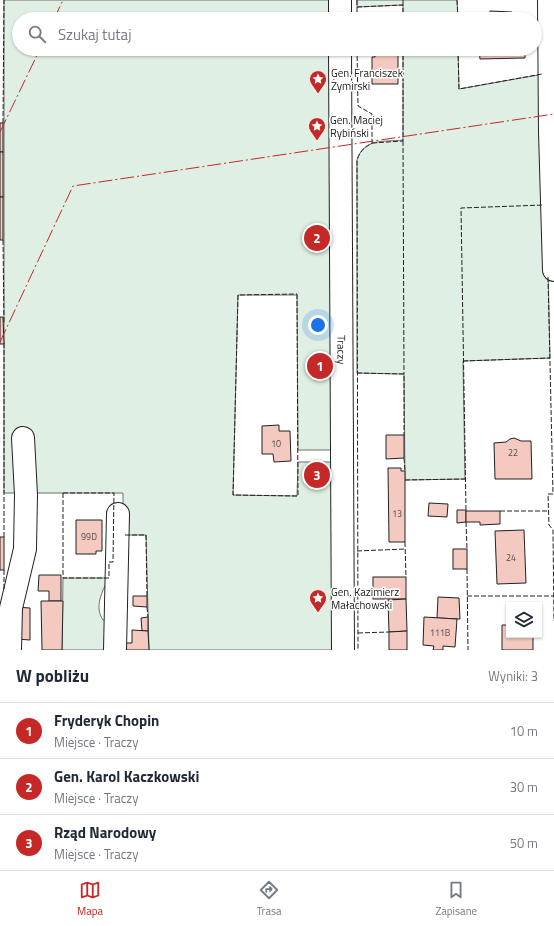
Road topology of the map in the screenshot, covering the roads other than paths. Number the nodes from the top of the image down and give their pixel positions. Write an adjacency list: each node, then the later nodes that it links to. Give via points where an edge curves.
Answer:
1 (340, 0): 3 (street)
2 (549, 0): 5 (street)
3 (340, 12)
4 (340, 56): 10 (street, Traczy)
5 (554, 270)
6 (24, 438): 8 (street, via 25,549 12,604)
7 (118, 514): 9 (street)
8 (10, 650)
9 (115, 650)
10 (343, 650)

